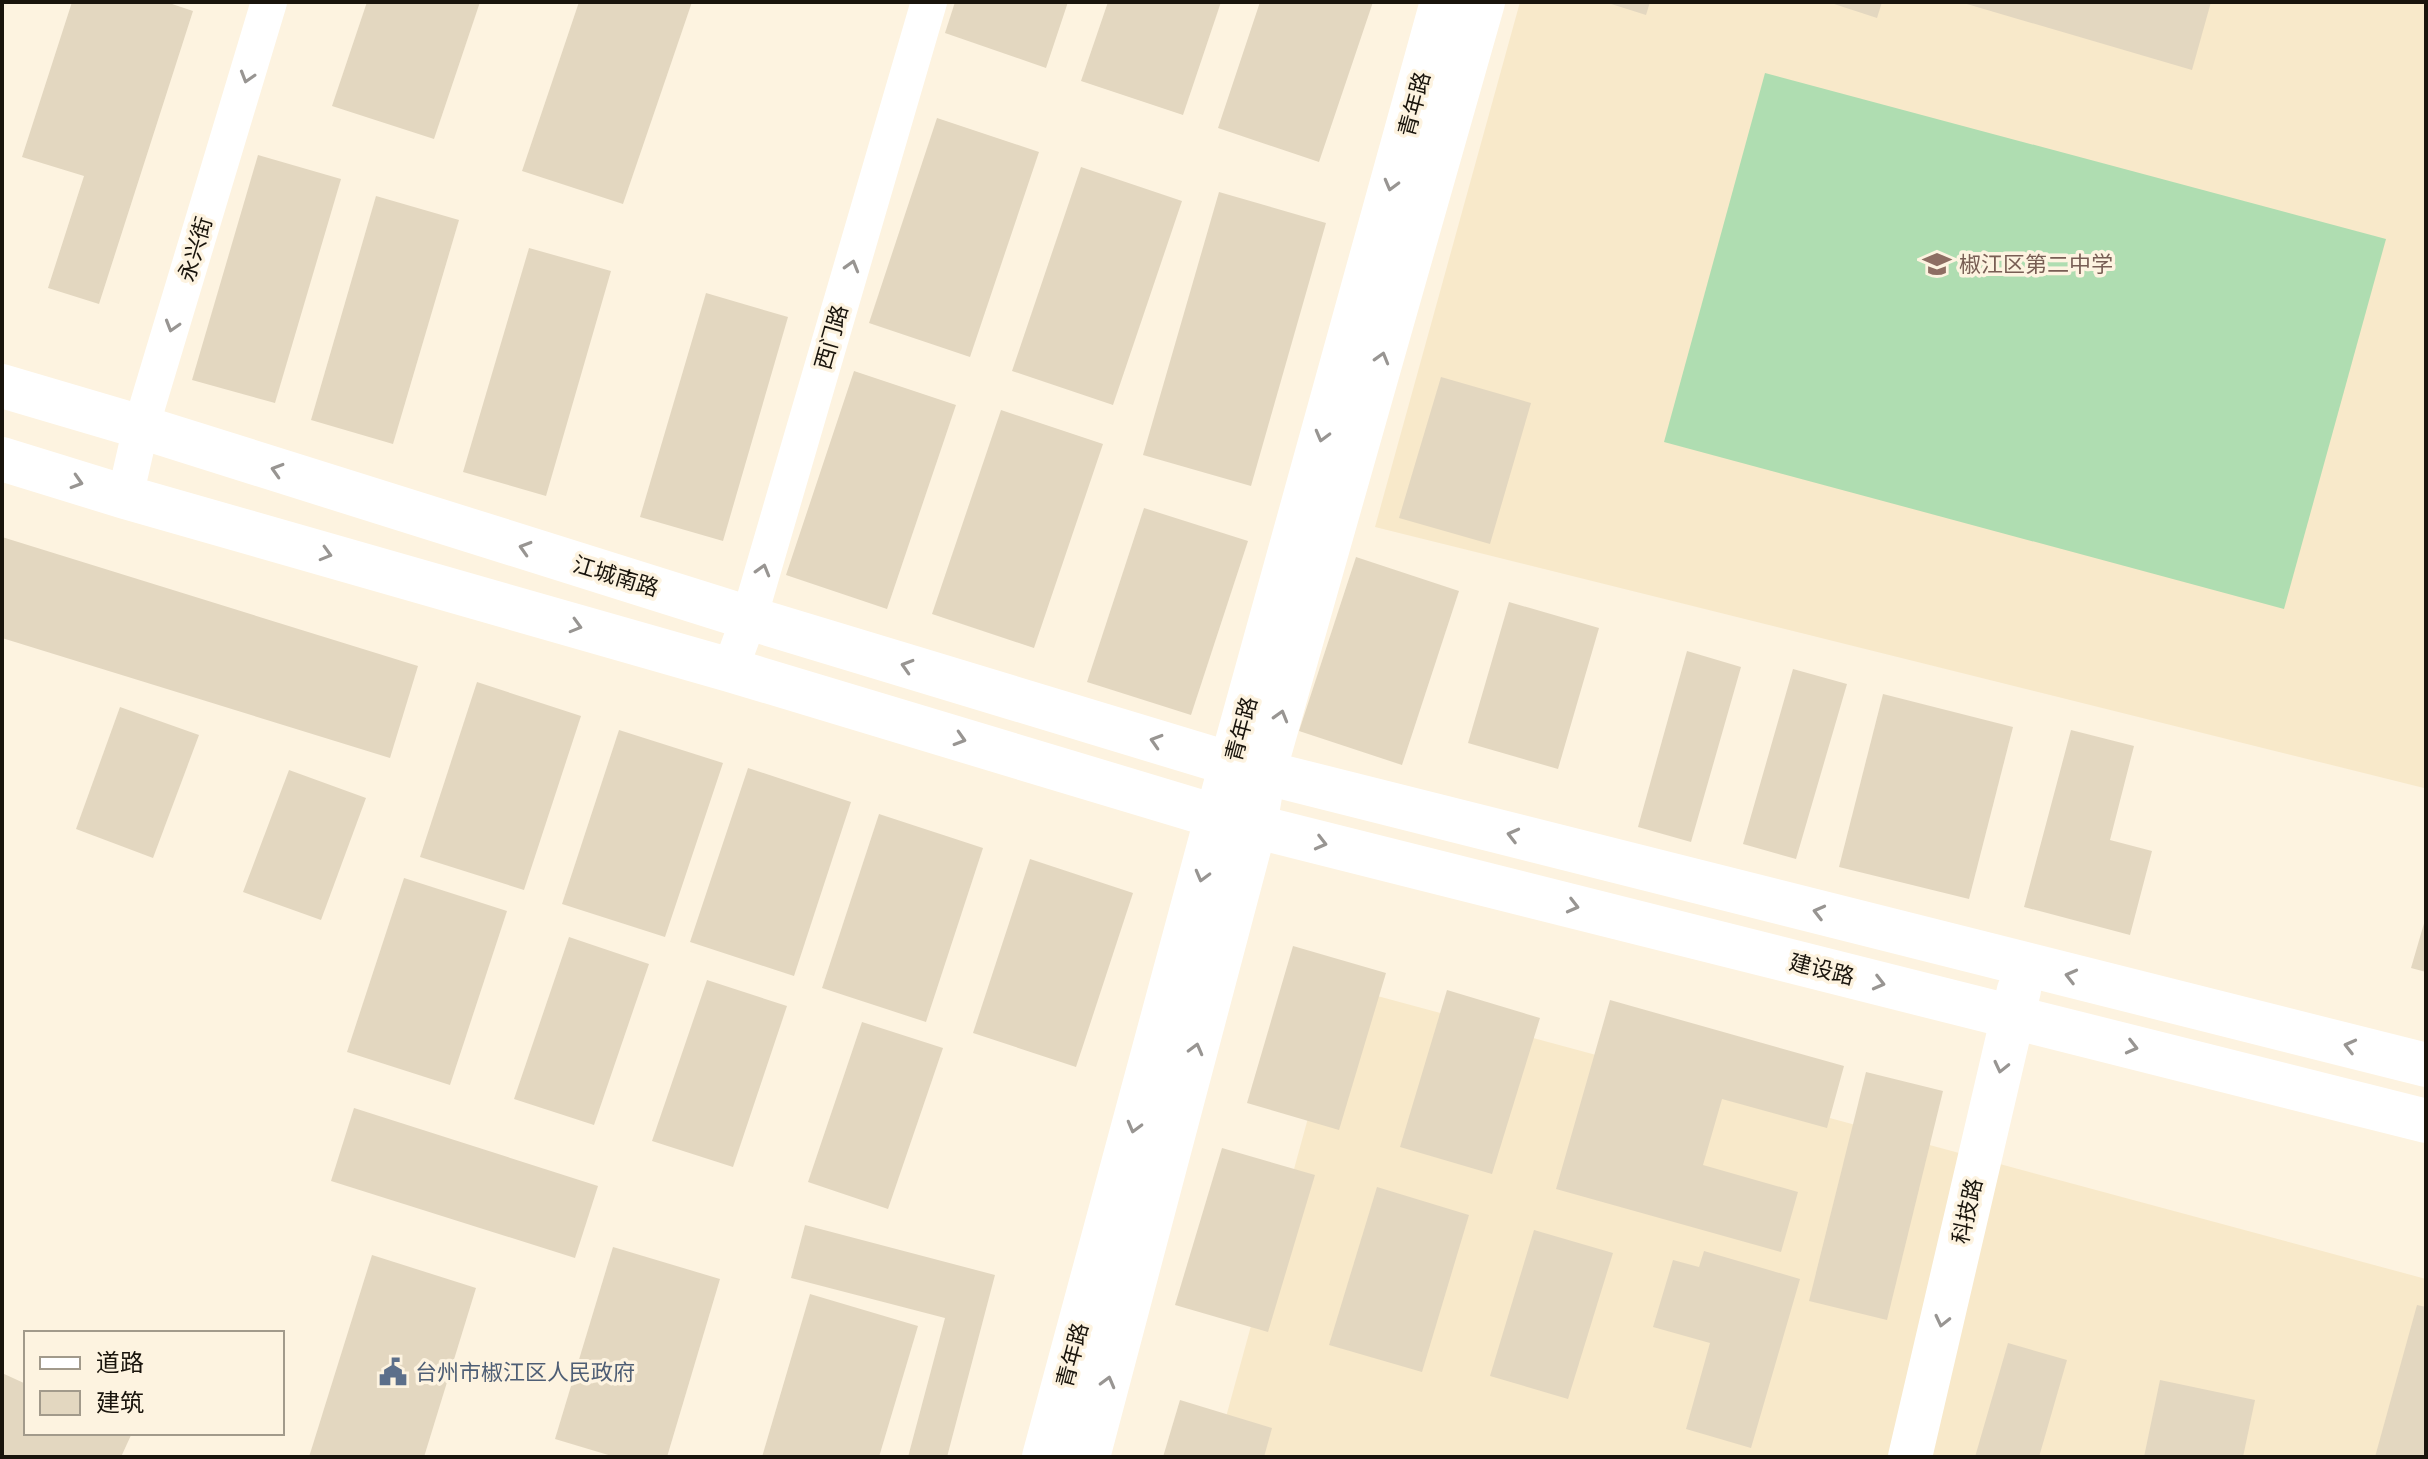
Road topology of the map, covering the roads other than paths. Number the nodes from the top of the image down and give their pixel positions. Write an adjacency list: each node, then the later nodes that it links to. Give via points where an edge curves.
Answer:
1 (269, 2): 6 (street, 永兴街, one-way to 6)
2 (929, 2): 9 (street, 西门路, one-way to 2)
3 (1442, 2): 11 (main road, 青年路, one-way to 11)
4 (1483, 2): 11 (main road, one-way to 4)
5 (2, 386): 6 (main road, 江城南路)
6 (141, 427): 8 (street, 永兴街); 9 (main road, 江城南路, one-way to 6)
7 (2, 459): 8 (main road, one-way to 8)
8 (125, 497): 10 (main road, one-way to 10)
9 (749, 618): 10 (street, 西门路); 11 (main road, 江城南路, one-way to 9)
10 (730, 670): 12 (main road, one-way to 12)
11 (1248, 768): 12 (main road, 青年路); 13 (main road, one-way to 11)
12 (1237, 821): 14 (main road, 建设路, one-way to 14); 17 (main road, 青年路, one-way to 17); 18 (main road, one-way to 12)
13 (2024, 964): 14 (main road, 科技路); 15 (main road, one-way to 13)
14 (2013, 1017): 16 (main road, 建设路, one-way to 16); 19 (main road, 科技路, one-way to 19)
15 (2426, 1065)
16 (2426, 1121)
17 (1044, 1457)
18 (1088, 1457)
19 (1910, 1457)

